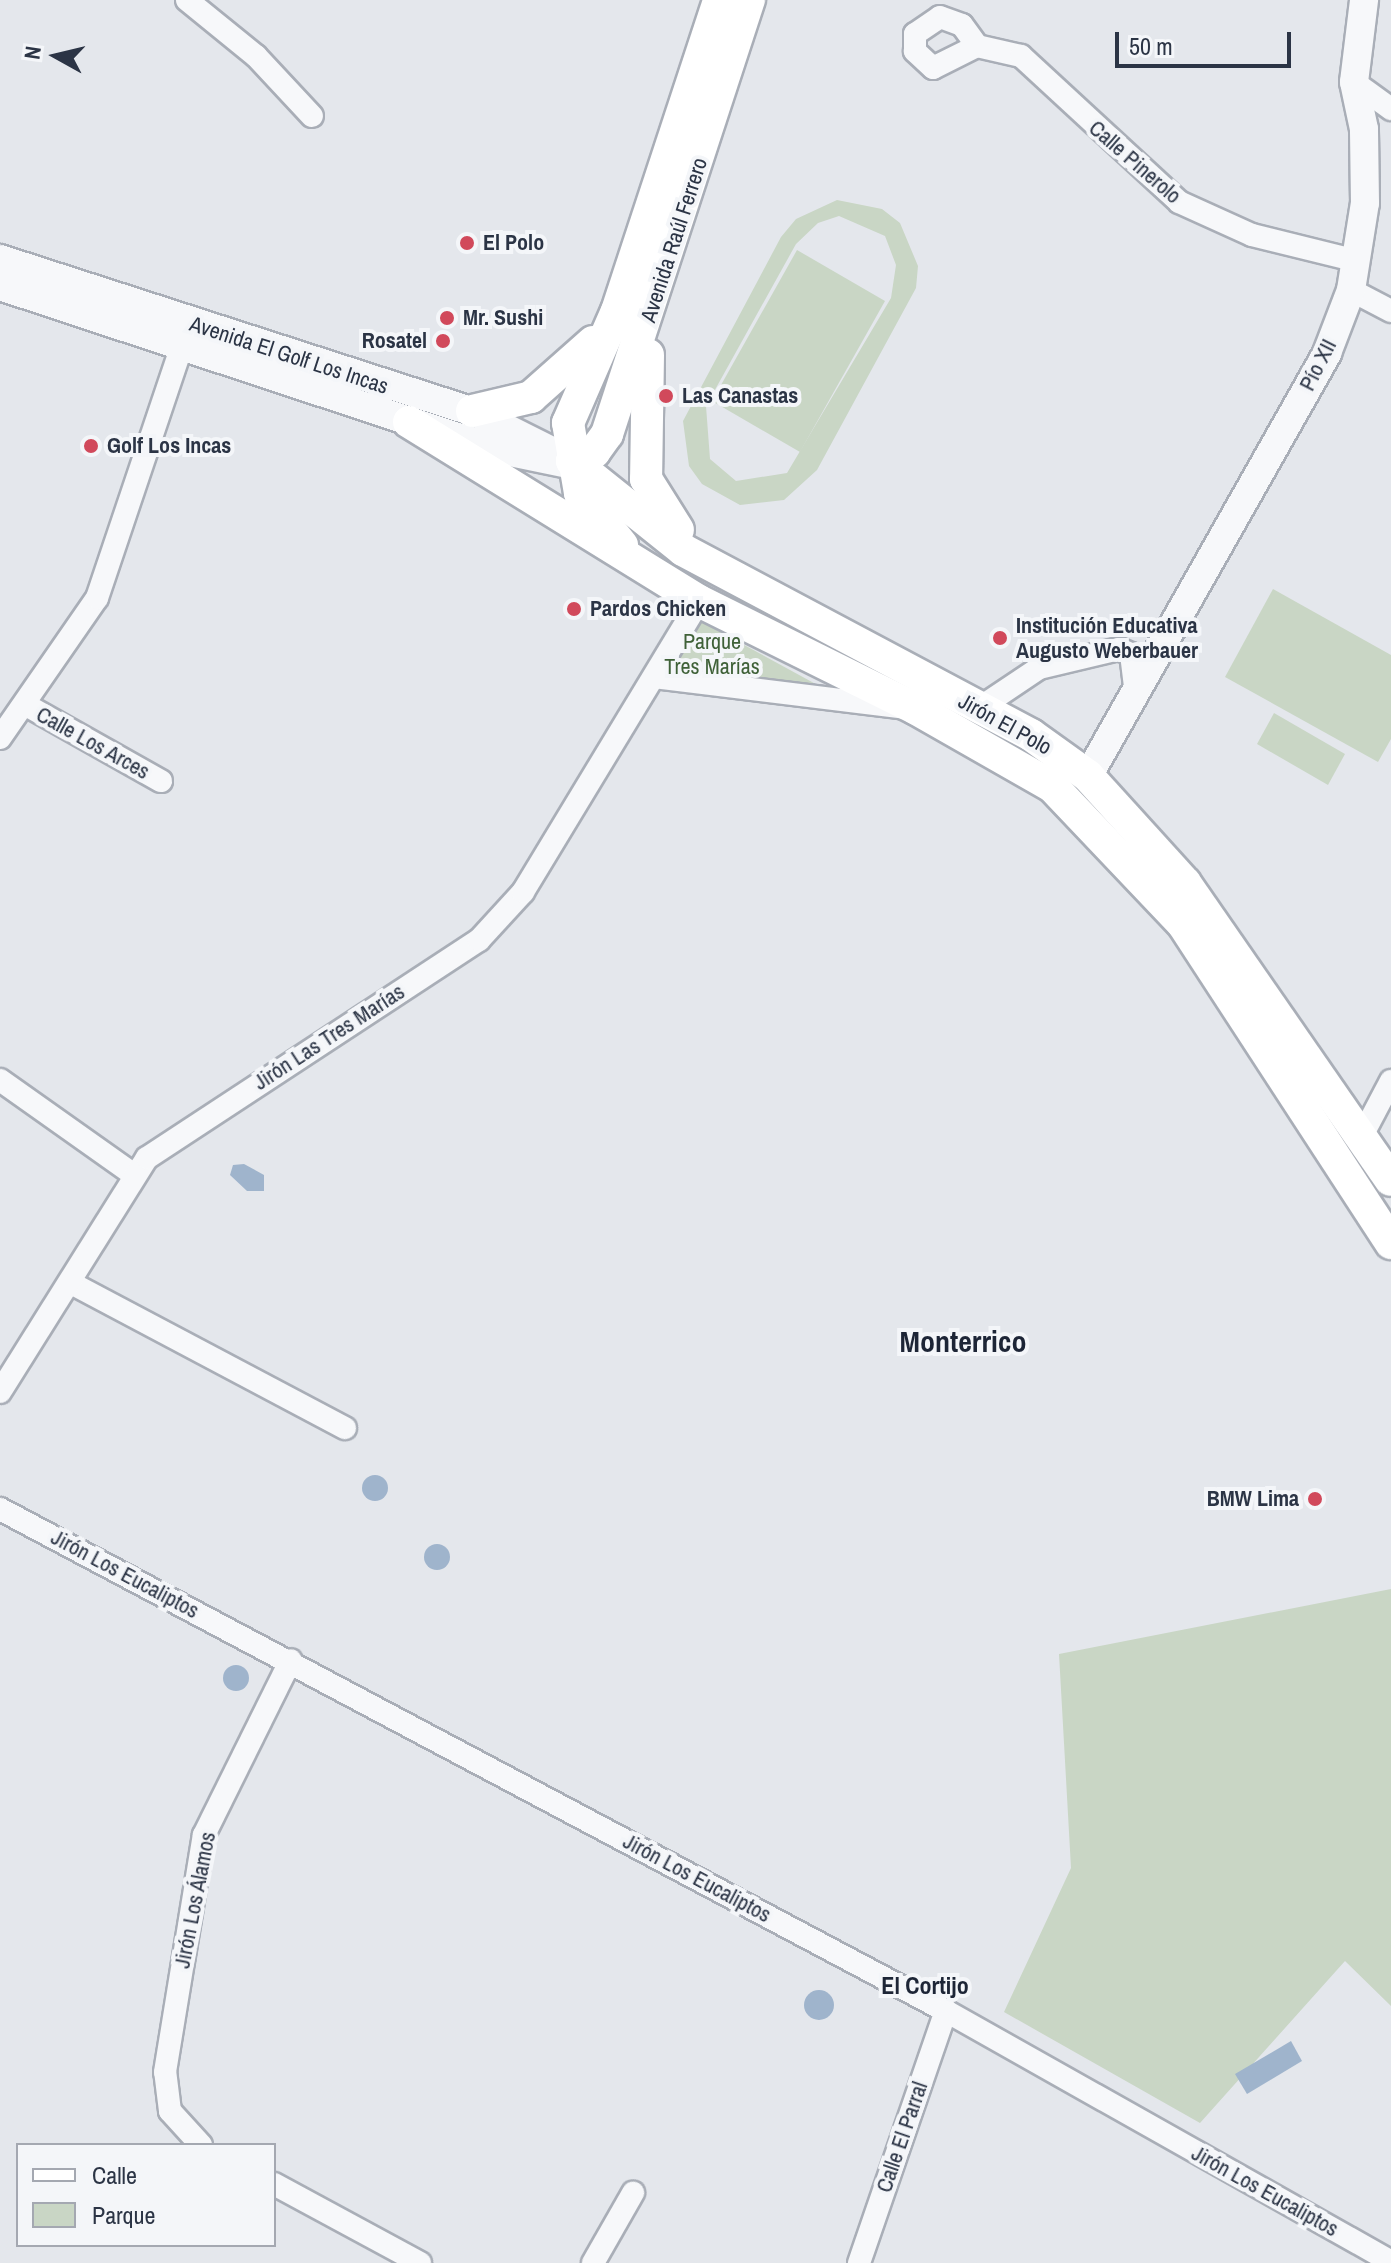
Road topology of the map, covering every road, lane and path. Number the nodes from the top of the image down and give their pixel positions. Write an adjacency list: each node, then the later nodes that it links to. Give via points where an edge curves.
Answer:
1 (187, 0): 8 (street, via 256,56)
2 (719, 0): 13 (main road, Avenida Raúl Ferrero)
3 (749, 0): 15 (main road, Avenida Raúl Ferrero)
4 (1364, 0): 6 (street, Pío XII)
5 (977, 46): 10 (street, Calle Pinerolo, via 1021,56 1179,202 1252,235)
6 (1354, 82): 7 (street); 10 (street, Pío XII, via 1366,155)
7 (1391, 109)
8 (312, 116)
9 (0, 259): 17 (street, Avenida El Golf Los Incas)
10 (1357, 261): 12 (street, Pío XII)
11 (0, 286): 16 (street, Avenida El Golf Los Incas)
12 (1351, 290): 14 (street); 24 (street, Pío XII, via 1327,353)
13 (617, 311): 17 (main road, via 591,346 531,397); 19 (main road, Avenida Raúl Ferrero, via 573,402 567,431)
14 (1391, 311)
15 (650, 316): 19 (main road, Avenida Raúl Ferrero, via 607,434 594,452); 22 (main road, via 643,462 658,506 684,537)
16 (182, 346): 18 (street, Avenida El Golf Los Incas); 25 (street, via 97,598)
17 (472, 411): 19 (street, Avenida El Golf Los Incas)
18 (409, 422): 19 (street, via 541,462); 20 (main road, Jirón El Polo)
19 (572, 461): 20 (main road, Avenida Raúl Ferrero, via 588,506); 22 (main road, Jirón El Polo, via 683,550)
20 (645, 568): 21 (main road, Jirón El Polo)
21 (699, 601): 23 (street, Jirón Las Tres Marías); 26 (main road, Jirón El Polo)
22 (781, 604): 27 (main road, Jirón El Polo)
23 (654, 677): 26 (street); 34 (street, Jirón Las Tres Marías, via 523,892 479,940 163,1145)
24 (1136, 693): 27 (street, via 1138,672 1131,654 1119,649 1039,668); 29 (street, Pío XII)
25 (26, 705): 28 (street); 30 (street, Calle Los Arces)
26 (915, 708): 36 (main road, Jirón El Polo, via 1052,786 1183,924)
27 (978, 709): 29 (main road, Jirón El Polo, via 1045,743)
28 (0, 738)
29 (1088, 776): 33 (main road, Jirón El Polo, via 1185,883)
30 (161, 781)
31 (0, 1080): 34 (street)
32 (1391, 1081): 33 (street)
33 (1363, 1134): 35 (main road, Jirón El Polo)
34 (133, 1174): 37 (street, Jirón Las Tres Marías)
35 (1391, 1180)
36 (1391, 1243)
37 (71, 1283): 38 (street, Jirón Las Tres Marías); 39 (street)
38 (0, 1392)
39 (345, 1428)
40 (0, 1509): 41 (street, Jirón Los Eucaliptos)
41 (291, 1660): 42 (street, Jirón Los Eucaliptos); 43 (street, Jirón Los Álamos, via 204,1835 165,2072 170,2111)
42 (946, 2011): 46 (street, Jirón Los Eucaliptos); 49 (street, Calle El Parral)
43 (199, 2143)
44 (276, 2185): 47 (street)
45 (633, 2193): 48 (street)
46 (1388, 2259)
47 (420, 2263)
48 (593, 2263)
49 (859, 2263)

